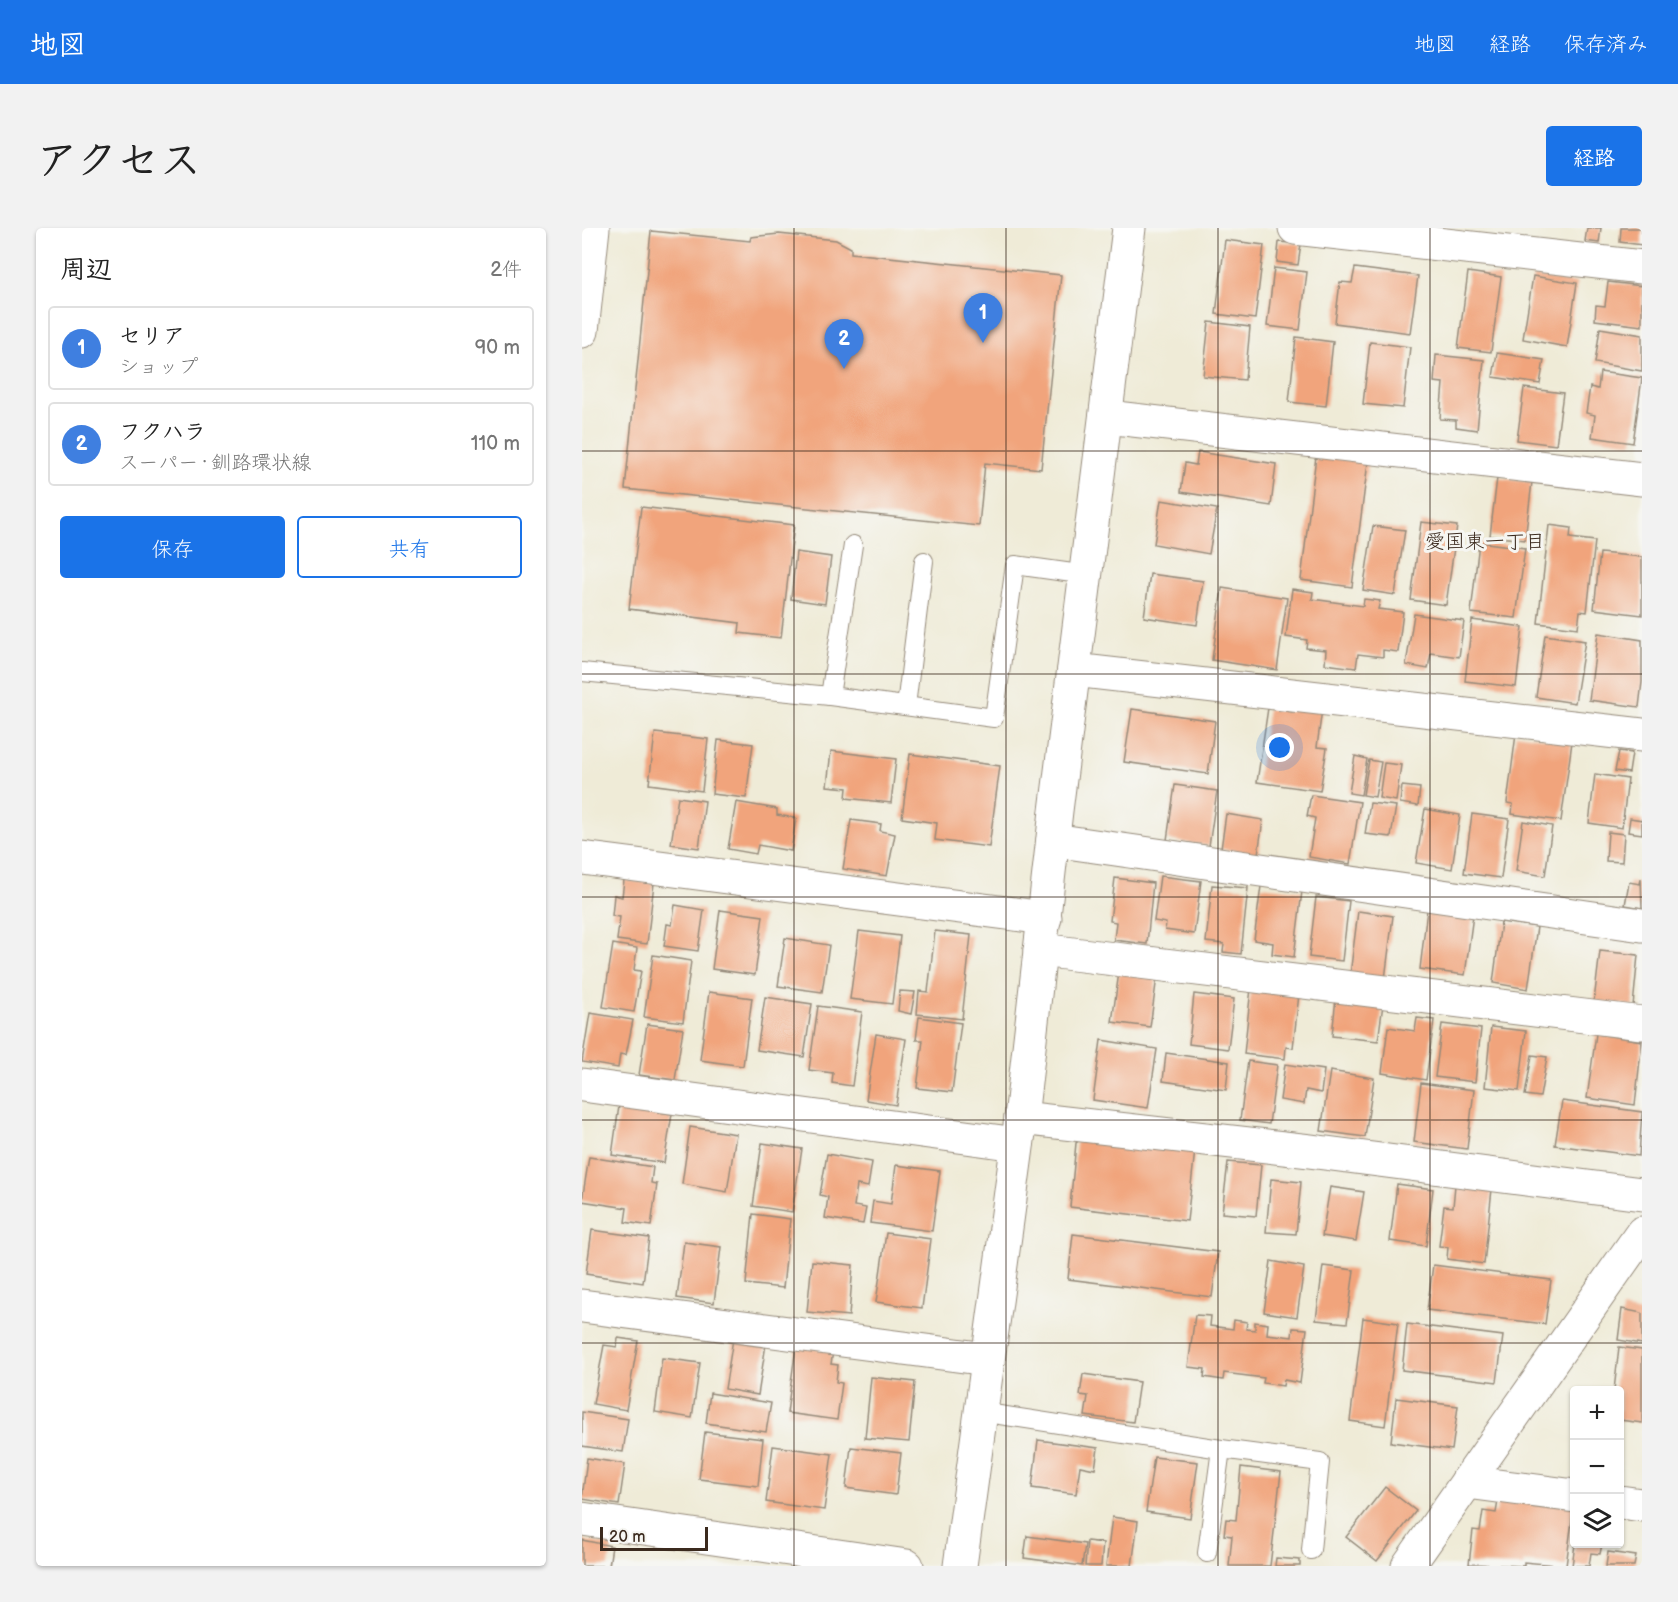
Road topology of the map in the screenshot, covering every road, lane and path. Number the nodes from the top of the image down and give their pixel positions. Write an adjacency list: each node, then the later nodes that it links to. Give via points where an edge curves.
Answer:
1 (1129, 228): 6 (street)
2 (1294, 228): 4 (street)
3 (589, 239): 5 (street)
4 (1642, 267)
5 (582, 331)
6 (1107, 417): 7 (street); 10 (street)
7 (1642, 479)
8 (853, 545): 13 (lane)
9 (924, 561): 14 (lane)
10 (1087, 575): 11 (street); 14 (lane, via 1015,566 994,718)
11 (1074, 670): 15 (street); 16 (street)
12 (582, 672): 13 (lane)
13 (830, 696): 14 (lane)
14 (906, 706)
15 (1642, 735)
16 (1053, 840): 18 (street); 19 (street)
17 (582, 858): 18 (street)
18 (1045, 918): 20 (street)
19 (1642, 926)
20 (1040, 950): 21 (street); 23 (street)
21 (1642, 1023)
22 (582, 1085): 23 (street)
23 (1019, 1131): 24 (street, via 1310,1151); 27 (street)
24 (1642, 1194)
25 (1642, 1233): 30 (street)
26 (582, 1306): 27 (street)
27 (987, 1359): 28 (street)
28 (980, 1412): 29 (lane); 38 (street)
29 (1221, 1449): 35 (lane, via 1320,1461); 36 (lane)
30 (1467, 1482): 31 (street); 39 (street)
31 (1570, 1495)
32 (1624, 1503): 33 (street)
33 (1642, 1505)
34 (582, 1519): 37 (street)
35 (1311, 1550)
36 (1207, 1553)
37 (907, 1566)
38 (960, 1566)
39 (1408, 1566)

